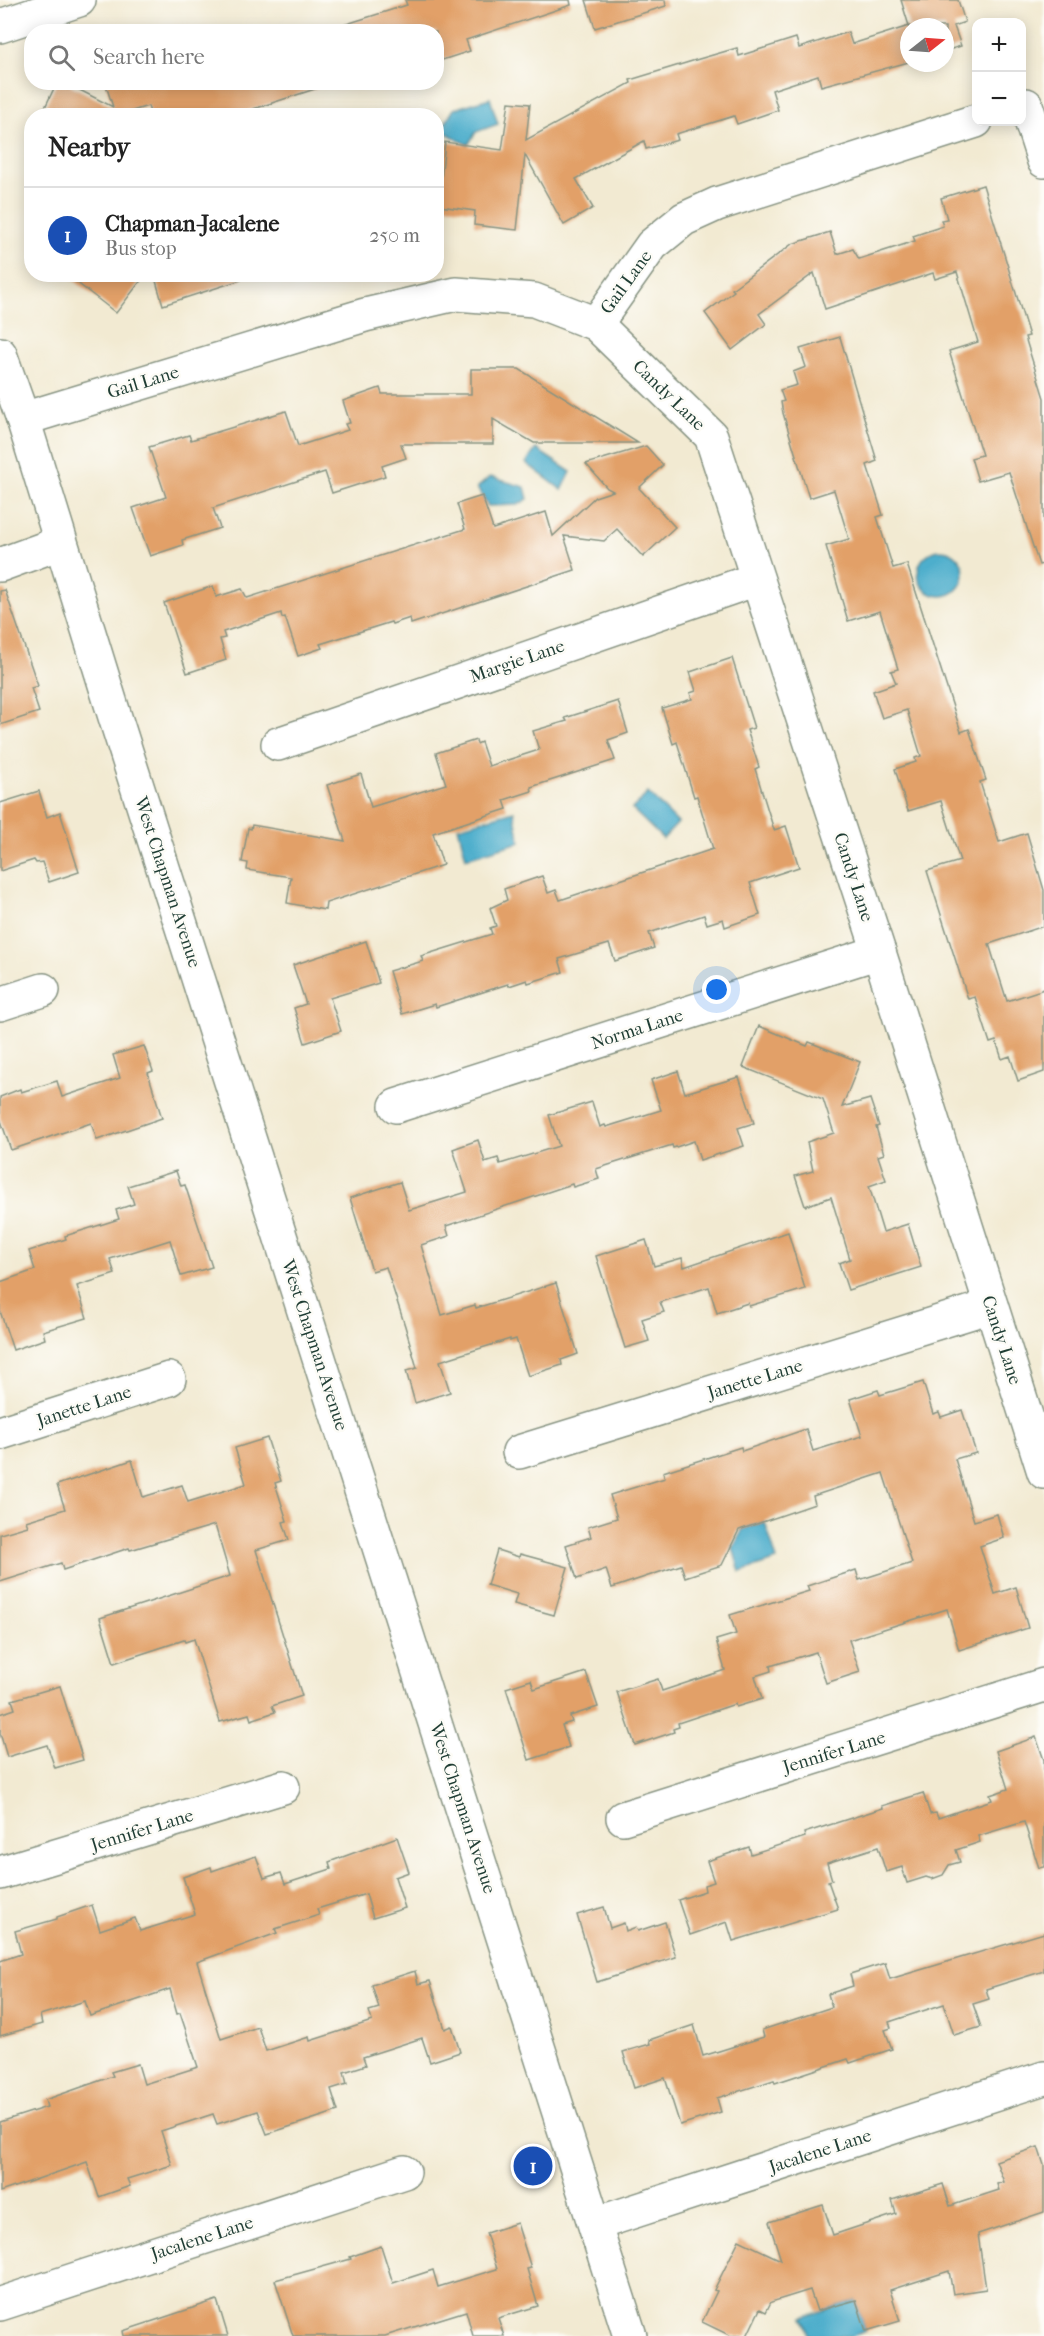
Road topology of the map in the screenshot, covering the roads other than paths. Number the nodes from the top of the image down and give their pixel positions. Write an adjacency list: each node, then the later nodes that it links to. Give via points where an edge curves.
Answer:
1 (79, 0): 2 (street)
2 (0, 26)
3 (1026, 112): 5 (street)
4 (972, 122): 6 (street, Gail Lane, via 717,204 684,219 652,245)
5 (1044, 161)
6 (596, 324): 8 (street, Gail Lane, via 534,300 456,294 364,315); 11 (street, Candy Lane, via 711,436)
7 (0, 354): 8 (street, West Chapman Avenue)
8 (23, 419): 9 (street, West Chapman Avenue)
9 (60, 543): 10 (street); 28 (street, West Chapman Avenue)
10 (0, 565)
11 (757, 579): 12 (street, Margie Lane); 13 (street, Candy Lane)
12 (278, 744)
13 (879, 952): 16 (street, Norma Lane); 17 (street, Candy Lane)
14 (43, 990): 15 (street)
15 (0, 1004)
16 (396, 1106)
17 (991, 1306): 20 (street, Janette Lane); 21 (street, Candy Lane)
18 (169, 1379): 19 (street, Janette Lane)
19 (0, 1433)
20 (519, 1452)
21 (1044, 1472)
22 (1044, 1685): 24 (street, Jennifer Lane)
23 (284, 1787): 25 (street, Jennifer Lane)
24 (623, 1818)
25 (0, 1873)
26 (1044, 2078): 28 (street, Jacalene Lane)
27 (404, 2172): 29 (street, Jacalene Lane)
28 (595, 2224): 30 (street, West Chapman Avenue)
29 (0, 2304)
30 (630, 2336)

